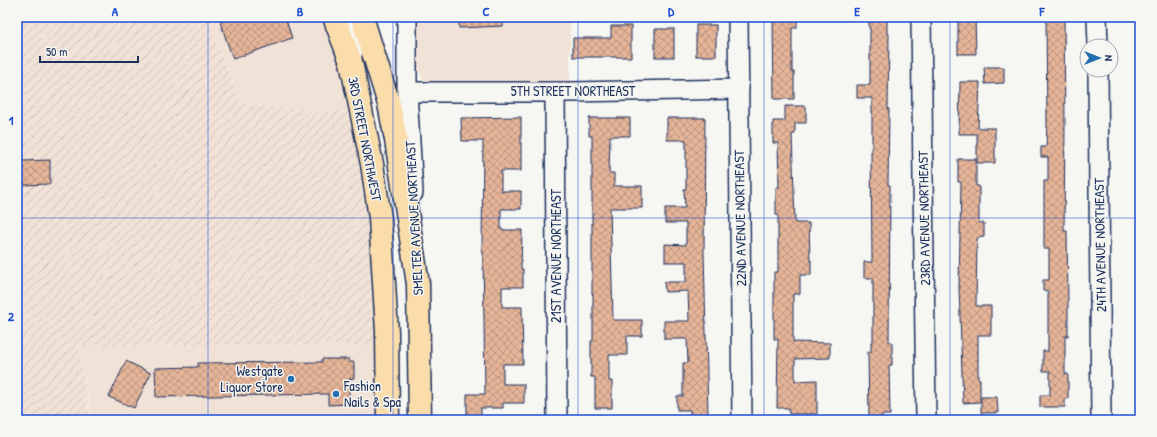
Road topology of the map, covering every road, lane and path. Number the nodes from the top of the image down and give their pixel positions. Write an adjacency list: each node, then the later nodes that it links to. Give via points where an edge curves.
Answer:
1 (334, 17): 9 (highway, 3RD STREET NORTHWEST)
2 (358, 17): 9 (street)
3 (362, 17): 14 (highway, 3RD STREET NORTHWEST, via 390,111)
4 (407, 17): 12 (street, SMELTER AVENUE NORTHEAST)
5 (738, 17): 11 (street, 22ND AVENUE NORTHEAST)
6 (921, 17): 19 (street, 23RD AVENUE NORTHEAST)
7 (1097, 17): 8 (street)
8 (1098, 38)
9 (351, 62): 15 (highway, 3RD STREET NORTHWEST, via 372,164 380,218 387,332)
10 (1098, 78): 20 (street, 24TH AVENUE NORTHEAST)
11 (739, 89): 13 (street, 5TH STREET NORTHEAST); 18 (street, 22ND AVENUE NORTHEAST)
12 (407, 92): 13 (street, 5TH STREET NORTHEAST); 14 (street, SMELTER AVENUE NORTHEAST)
13 (555, 92): 17 (street, 21ST AVENUE NORTHEAST)
14 (418, 284): 16 (highway, SMELTER AVENUE NORTHEAST)
15 (388, 420)
16 (420, 420)
17 (557, 420)
18 (742, 420)
19 (926, 420)
20 (1101, 420)

